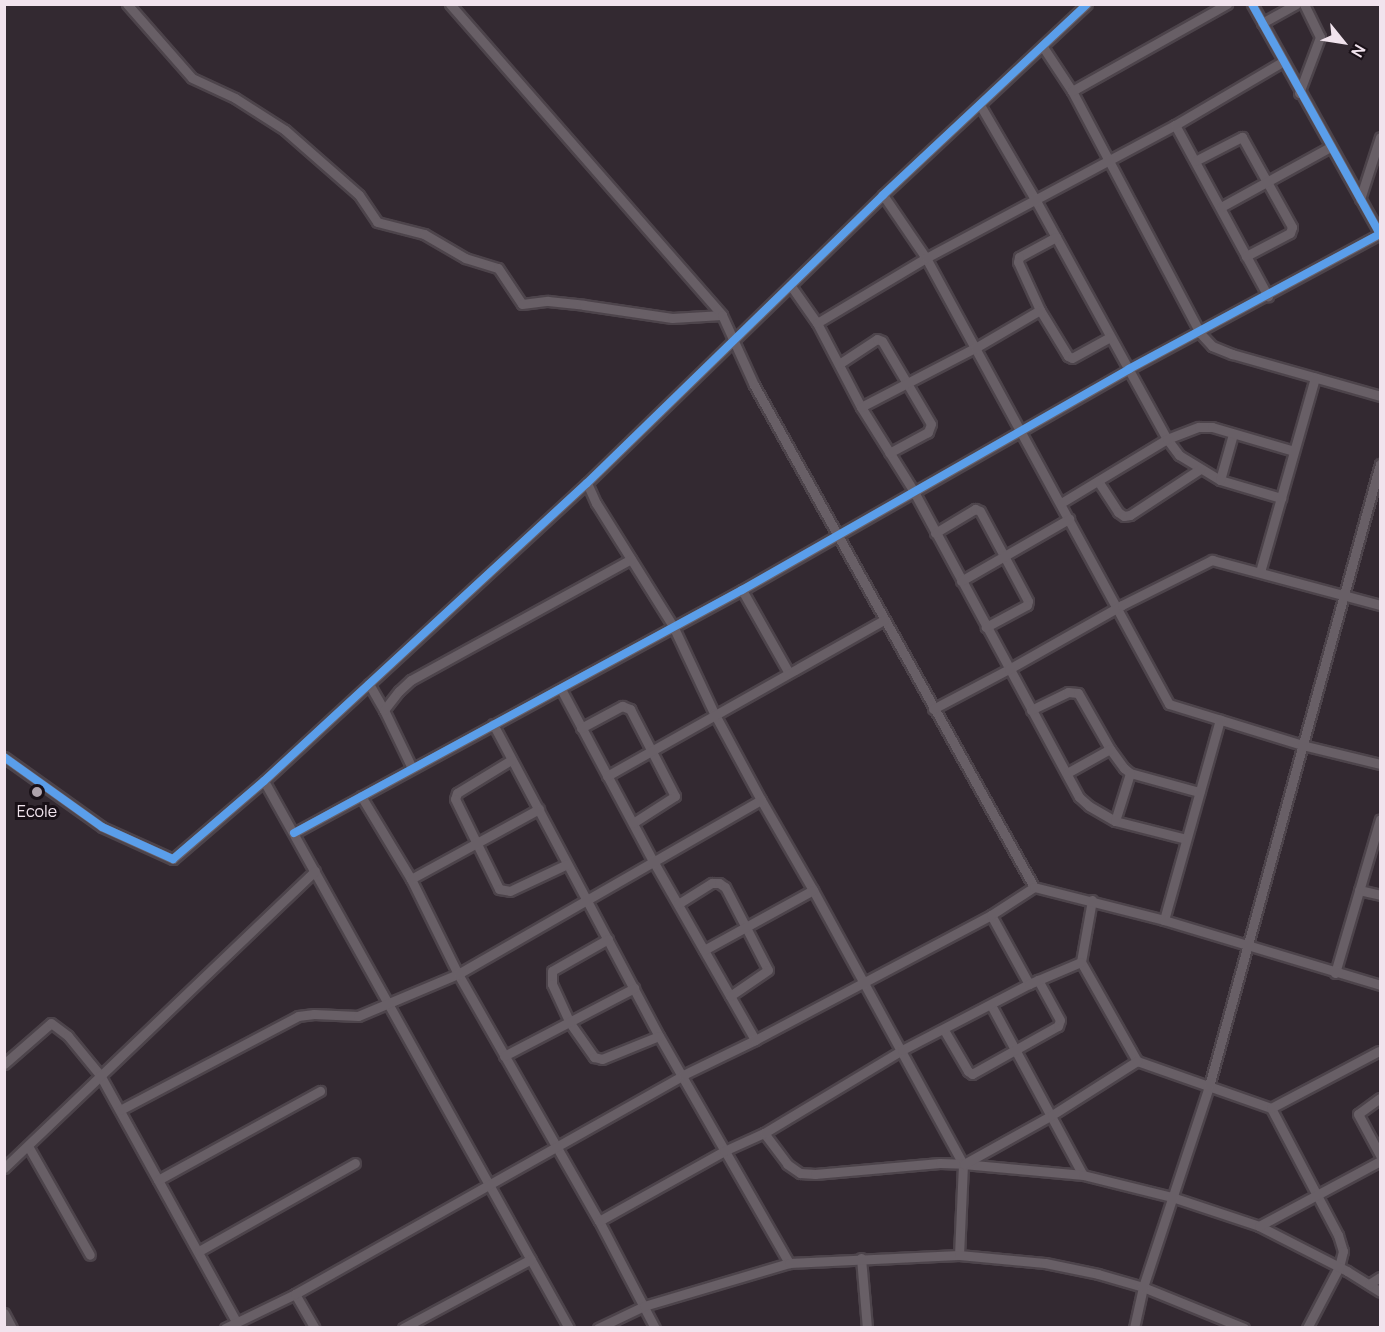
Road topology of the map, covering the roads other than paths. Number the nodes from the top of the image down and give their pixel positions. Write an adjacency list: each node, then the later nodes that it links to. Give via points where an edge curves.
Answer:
1 (127, 4): 30 (street, via 192,78 235,98 285,130 359,195 377,222 424,234 465,258 498,268 522,304 584,304 672,318)
2 (450, 4): 30 (street)
3 (1087, 4): 9 (street)
4 (1227, 4): 11 (street)
5 (1252, 4): 8 (street)
6 (1296, 4): 8 (street)
7 (1304, 4): 12 (street, via 1320,37)
8 (1262, 23): 10 (street)
9 (1043, 47): 11 (street); 13 (street)
10 (1282, 62): 12 (street); 14 (street)
11 (1072, 92): 17 (street)
12 (1299, 93): 16 (street)
13 (980, 105): 20 (street); 21 (street)
14 (1175, 125): 17 (street); 18 (street)
15 (1380, 137): 22 (street)
16 (1330, 147): 19 (street); 22 (street)
17 (1108, 160): 21 (street); 32 (street)
18 (1195, 161): 19 (street, via 1242,137); 23 (street)
19 (1267, 181): 23 (street); 25 (street, via 1292,231)
20 (883, 195): 26 (street); 27 (street)
21 (1035, 199): 24 (street); 26 (street)
22 (1360, 200): 28 (street, via 1380,234)
23 (1221, 207): 25 (street)
24 (1056, 237): 29 (street, via 1019,257); 33 (street)
25 (1246, 256): 28 (street)
26 (926, 258): 31 (street); 35 (street)
27 (791, 286): 31 (street); 34 (street)
28 (1268, 296): 32 (street)
29 (1040, 310): 33 (street, via 1072,358); 35 (street)
30 (722, 315): 34 (street)
31 (817, 322): 36 (street)
32 (1200, 333): 37 (street); 38 (street, via 1222,351)
33 (1110, 337): 37 (street)
34 (734, 341): 51 (street); 57 (street)
35 (975, 348): 39 (street); 42 (street)
36 (839, 364): 39 (street, via 877,339 885,343); 41 (street)
37 (1129, 369): 42 (street); 44 (street)
38 (1315, 378): 40 (street); 45 (street)
39 (908, 383): 41 (street); 46 (street, via 930,428)
40 (1380, 396)
41 (861, 407): 46 (street)
42 (1020, 431): 52 (street); 54 (street)
43 (1233, 434): 44 (street, via 1199,427); 45 (street); 49 (street)
44 (1167, 439): 48 (street, via 1181,458); 50 (street)
45 (1294, 450): 53 (street)
46 (889, 453): 52 (street)
47 (1380, 464): 63 (street)
48 (1200, 469): 49 (street); 50 (street, via 1124,516)
49 (1220, 480): 53 (street)
50 (1098, 481): 54 (street)
51 (586, 483): 59 (street); 71 (street)
52 (913, 490): 56 (street); 57 (street)
53 (1281, 498): 60 (street)
54 (1061, 503): 55 (street)
55 (1069, 519): 58 (street); 65 (street)
56 (935, 533): 58 (street, via 978,509); 61 (street)
57 (837, 535): 62 (street); 66 (street)
58 (1003, 555): 61 (street); 68 (street, via 1028,603)
59 (631, 559): 67 (street); 74 (street, via 411,680)
60 (1260, 572): 63 (street); 65 (street, via 1212,560)
61 (961, 581): 68 (street)
62 (742, 590): 67 (street); 70 (street)
63 (1344, 594): 64 (street); 80 (street)
64 (1380, 605)
65 (1117, 608): 69 (street); 77 (street, via 1169,704)
66 (884, 620): 70 (street); 73 (street)
67 (673, 626): 72 (street); 76 (street)
68 (986, 627): 69 (street)
69 (1009, 669): 73 (street); 75 (street)
70 (789, 673): 76 (street)
71 (369, 684): 74 (street); 90 (street)
72 (561, 690): 78 (street); 79 (street)
73 (933, 709): 106 (street)
74 (384, 710): 86 (street)
75 (1030, 710): 81 (street, via 1068,692 1078,693); 87 (street)
76 (714, 713): 82 (street); 93 (street)
77 (1220, 720): 80 (street); 91 (street)
78 (492, 723): 84 (street); 86 (street)
79 (581, 728): 82 (street, via 626,706); 89 (street)
80 (1302, 745): 85 (street); 117 (street)
81 (1110, 749): 87 (street); 88 (street)
82 (650, 751): 89 (street); 97 (street, via 675,796)
83 (4, 757): 90 (street, via 102,826 174,859)
84 (511, 760): 94 (street); 100 (street, via 457,793 456,804)
85 (1380, 764)
86 (412, 768): 92 (street)
87 (1066, 773): 96 (street, via 1079,797)
88 (1130, 773): 91 (street); 96 (street)
89 (607, 776): 97 (street)
90 (264, 781): 98 (street)
91 (1199, 792): 99 (street)
92 (361, 796): 98 (street); 105 (street)
93 (761, 800): 102 (street); 107 (street)
94 (539, 809): 100 (street); 103 (street)
95 (1380, 819): 101 (street)
96 (1115, 820): 99 (street)
97 (633, 823): 102 (street)
98 (294, 833): 104 (street)
99 (1186, 839): 114 (street)
100 (476, 843): 103 (street, via 499,889 505,891); 105 (street)
101 (1377, 845): 108 (street)
102 (653, 861): 110 (street); 112 (street)
103 (567, 864): 110 (street)
104 (315, 871): 127 (street); 139 (street)
105 (411, 879): 121 (street)
106 (1034, 887): 111 (street); 113 (street)
107 (813, 890): 115 (street); 122 (street)
108 (1359, 890): 109 (street); 120 (street)
109 (1380, 895)
110 (586, 898): 116 (street); 121 (street)
111 (1092, 900): 114 (street); 119 (street)
112 (678, 904): 115 (street, via 712,883 719,883); 118 (street)
113 (991, 915): 122 (street); 123 (street)
114 (1164, 920): 117 (street)
115 (747, 926): 118 (street); 126 (street, via 768,970)
116 (608, 939): 125 (street); 129 (street, via 552,971 552,984)
117 (1248, 945): 120 (street); 141 (street)
118 (704, 950): 126 (street)
119 (1081, 962): 123 (street); 137 (street)
120 (1335, 973): 124 (street)
121 (458, 974): 127 (street); 136 (street)
122 (863, 981): 132 (street); 133 (street)
123 (1034, 982): 128 (street); 134 (street, via 1060,1023)
124 (1380, 986)
125 (634, 988): 129 (street); 131 (street)
126 (730, 996): 132 (street)
127 (388, 1003): 145 (street, via 358,1016 298,1016); 158 (street)
128 (991, 1005): 130 (street); 134 (street)
129 (570, 1023): 131 (street, via 594,1057 602,1059); 136 (street)
130 (944, 1030): 133 (street); 134 (street, via 970,1073)
131 (659, 1036): 140 (street)
132 (755, 1040): 140 (street)
133 (902, 1050): 147 (street); 154 (street)
134 (1015, 1050): 146 (street)
135 (1380, 1051): 144 (street)
136 (504, 1056): 149 (street)
137 (1137, 1061): 141 (street); 146 (street)
138 (4, 1064): 139 (street, via 51,1023 68,1036)
139 (100, 1075): 145 (street); 148 (street)
140 (683, 1075): 149 (street); 150 (street)
141 (1209, 1086): 144 (street); 159 (street)
142 (320, 1092): 157 (street)
143 (1380, 1098): 151 (street, via 1358,1115)
144 (1271, 1108): 160 (street)
145 (120, 1110): 157 (street)
146 (1052, 1115): 154 (street); 156 (street)
147 (764, 1133): 150 (street); 154 (street, via 787,1164 800,1173)
148 (28, 1146): 155 (street); 164 (street)
149 (555, 1147): 158 (street); 161 (street)
150 (724, 1151): 161 (street); 168 (street)
151 (1380, 1155)
152 (1380, 1161): 160 (street)
153 (355, 1163): 163 (street)
154 (963, 1164): 156 (street); 165 (street)
155 (4, 1168)
156 (1083, 1175): 159 (street)
157 (158, 1180): 163 (street)
158 (488, 1182): 167 (street); 174 (street)
159 (1172, 1197): 162 (street); 172 (street)
160 (1317, 1197): 162 (street); 169 (street, via 1342,1246)
161 (599, 1221): 175 (street)
162 (1259, 1226): 169 (street)
163 (199, 1251): 177 (street)
164 (90, 1255)
165 (960, 1255): 166 (street); 172 (street, via 1045,1263)
166 (861, 1258): 168 (street); 185 (street)
167 (531, 1259): 181 (street); 182 (street)
168 (789, 1263): 175 (street)
169 (1339, 1267): 171 (street); 188 (street)
170 (1380, 1277): 171 (street)
171 (1369, 1284): 173 (street)
172 (1143, 1287): 186 (street); 187 (street)
173 (1380, 1292)
174 (295, 1294): 177 (street); 180 (street)
175 (644, 1306): 183 (street); 184 (street)
176 (4, 1313): 178 (street)
177 (236, 1321): 179 (street)
178 (12, 1328)
179 (225, 1328)
180 (315, 1328)
181 (404, 1328)
182 (569, 1328)
183 (598, 1328)
184 (655, 1328)
185 (867, 1328)
186 (1134, 1328)
187 (1244, 1328)
188 (1307, 1328)

